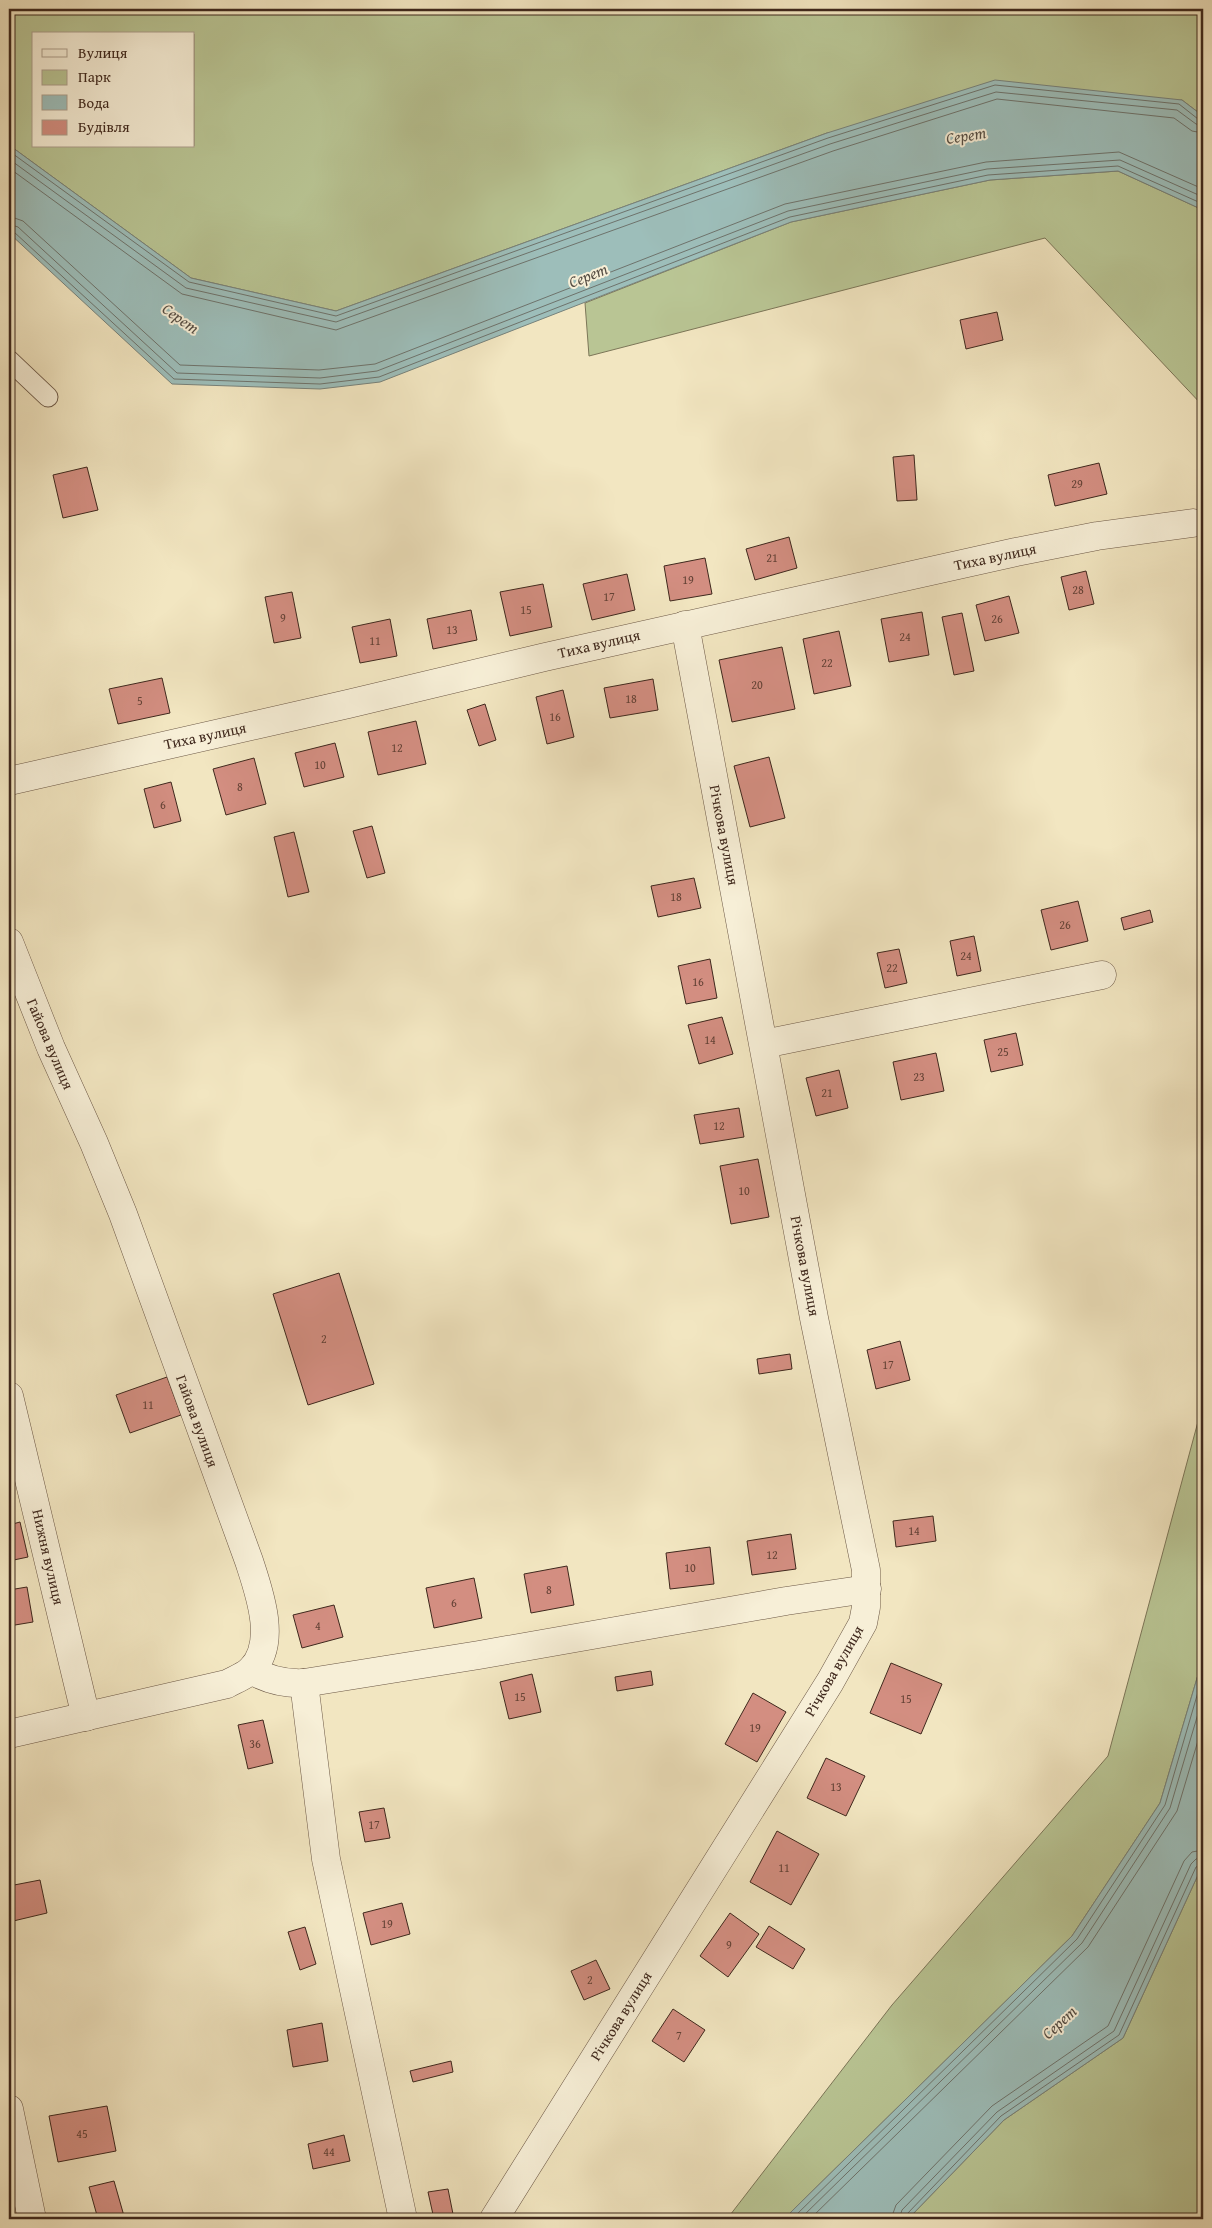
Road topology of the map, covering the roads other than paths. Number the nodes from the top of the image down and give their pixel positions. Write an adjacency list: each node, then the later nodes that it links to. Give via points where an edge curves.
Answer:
1 (9, 360): 2 (lane)
2 (48, 397)
3 (1193, 523): 4 (street, Тиха вулиця, via 1097,536 1016,552)
4 (685, 625): 5 (street, Тиха вулиця); 8 (street, Річкова вулиця)
5 (9, 781)
6 (9, 942): 11 (street, Гайова вулиця, via 50,1048 123,1214 250,1561 265,1617 260,1654)
7 (1102, 975): 8 (street)
8 (764, 1044): 10 (street, Річкова вулиця, via 814,1318 863,1547)
9 (9, 1396): 13 (street, Нижня вулиця)
10 (867, 1589): 12 (street); 18 (street, Річкова вулиця, via 863,1623 852,1645)
11 (251, 1670): 12 (street, via 280,1682); 13 (street, via 226,1684)
12 (304, 1683): 17 (street, via 326,1859)
13 (86, 1717): 14 (street)
14 (9, 1734)
15 (9, 2109): 16 (street)
16 (32, 2219)
17 (403, 2219)
18 (494, 2219)

